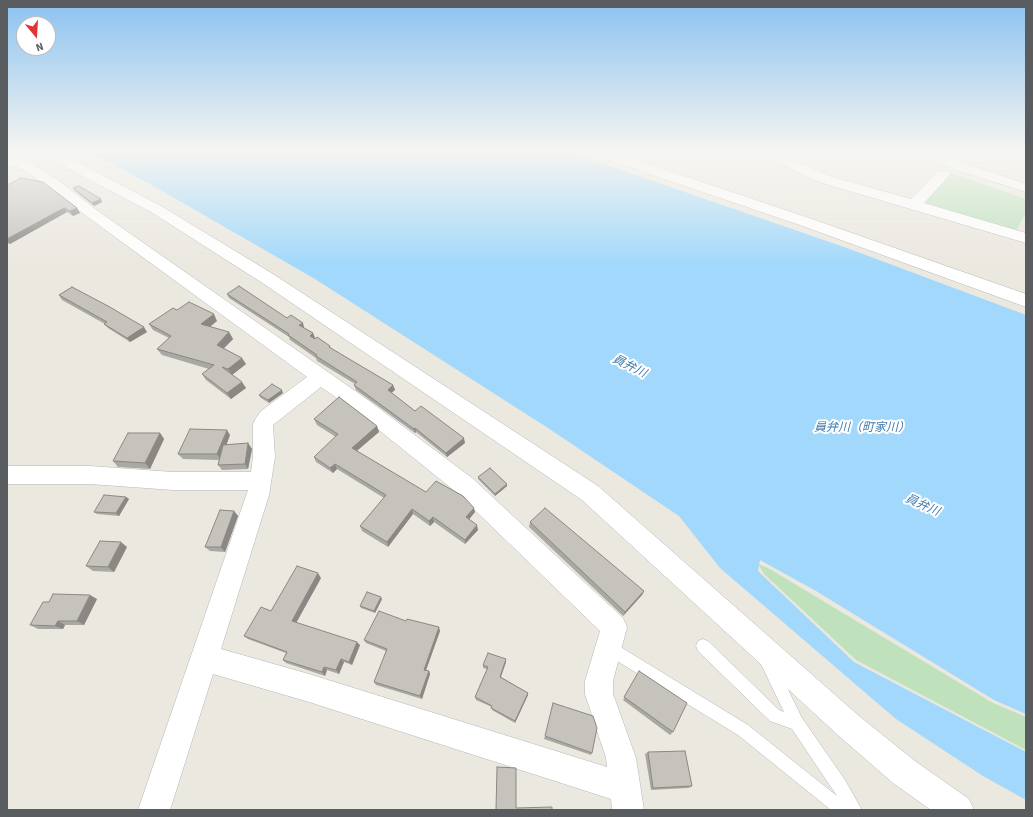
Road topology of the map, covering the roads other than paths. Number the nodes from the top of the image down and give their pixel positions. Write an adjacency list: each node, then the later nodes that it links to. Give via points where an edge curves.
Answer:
1 (63, 190): 9 (street)
2 (120, 190): 14 (street, via 156,209 260,274 590,493)
3 (712, 190): 8 (street)
4 (863, 190): 6 (street)
5 (928, 190): 6 (street)
6 (914, 205): 7 (street)
7 (1026, 238)
8 (1026, 301)
9 (320, 377): 11 (street, via 268,417 263,424 264,457); 13 (street, via 361,405 464,485 614,627)
10 (7, 475): 11 (street, via 90,475 173,481)
11 (261, 481): 15 (street)
12 (703, 646): 16 (lane, via 775,716)
13 (609, 648): 17 (street, via 599,681 599,694 621,758); 19 (lane, via 744,730)
14 (764, 650): 16 (lane, via 767,666); 21 (street, via 904,772)
15 (204, 658): 17 (street, via 316,690); 18 (street)
16 (797, 723): 20 (lane)
17 (626, 799)
18 (154, 810)
19 (843, 810)
20 (854, 810)
21 (958, 810)

